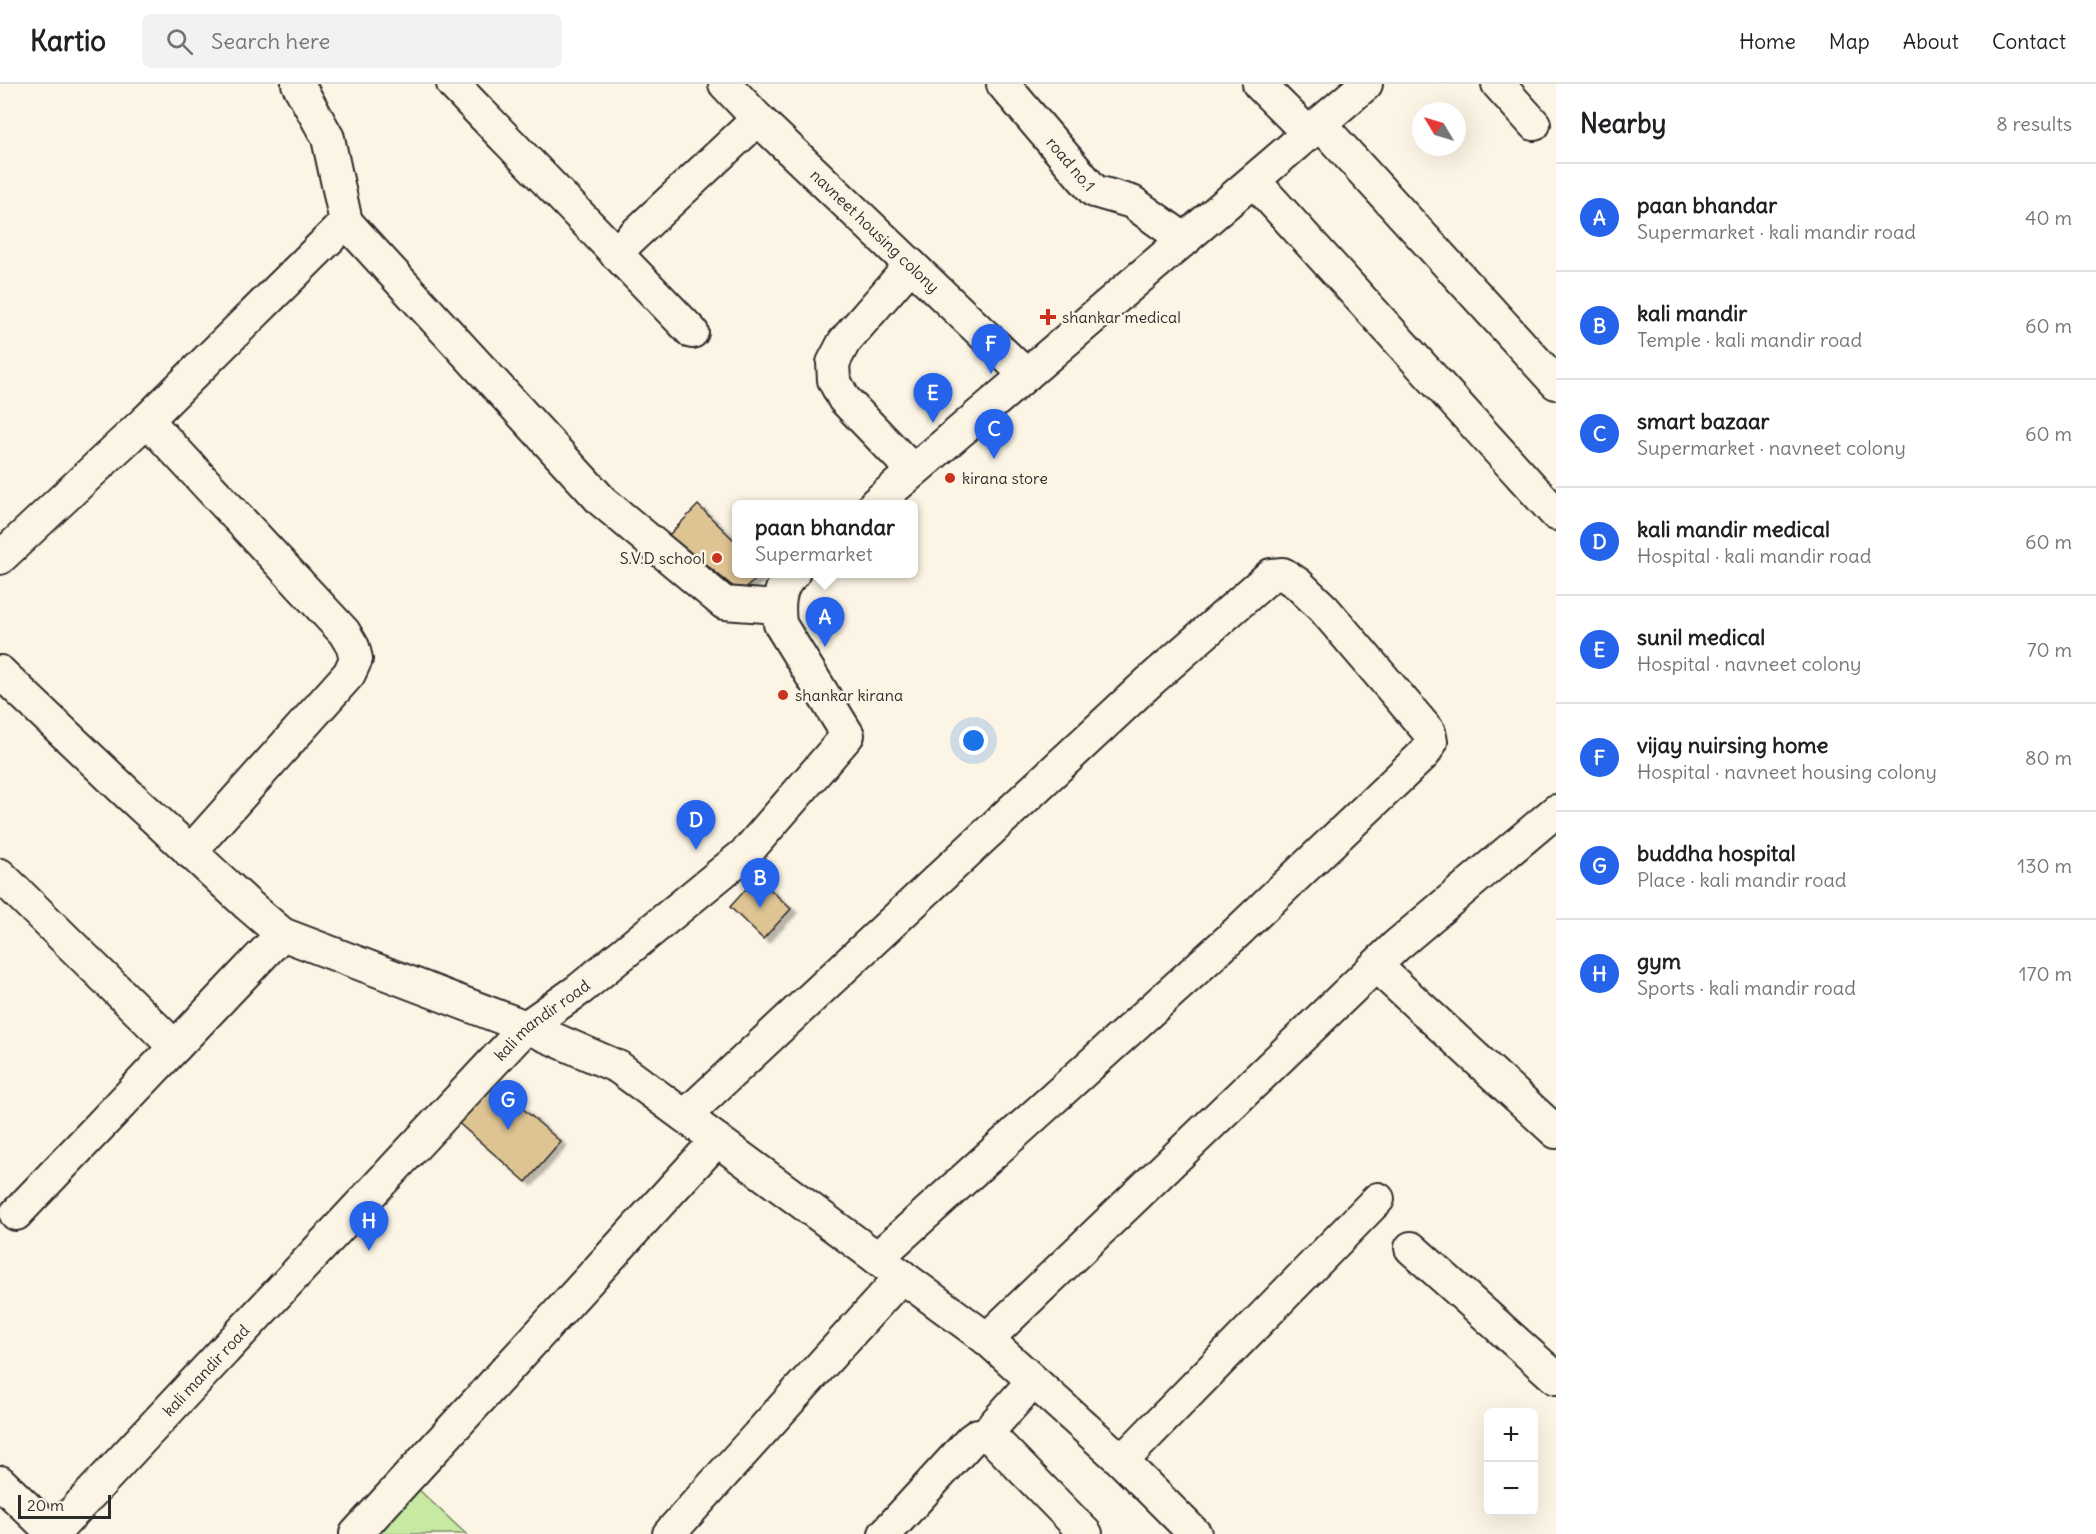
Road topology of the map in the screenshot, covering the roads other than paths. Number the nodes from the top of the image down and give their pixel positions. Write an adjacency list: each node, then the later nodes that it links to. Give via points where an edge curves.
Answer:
1 (298, 84): 12 (street, via 328,138)
2 (453, 84): 14 (street)
3 (725, 84): 8 (street, navneet housing colony)
4 (1003, 84): 13 (street, road no.1, via 1094,191 1132,202)
5 (1259, 84): 10 (street)
6 (1366, 84): 10 (street)
7 (1498, 84): 9 (street)
8 (758, 119): 14 (street); 15 (street, navneet housing colony)
9 (1534, 124)
10 (1315, 129): 11 (street); 18 (street)
11 (1254, 181): 13 (street); 22 (street)
12 (346, 222): 19 (street); 25 (street, via 602,501 724,603)
13 (1185, 240): 17 (street)
14 (615, 253): 16 (street)
15 (911, 265): 17 (street, navneet housing colony); 20 (street, via 844,342 832,363 834,380 844,399)
16 (692, 332)
17 (1026, 375): 20 (street)
18 (1556, 383)
19 (147, 420): 23 (street); 28 (street, via 345,632 356,659 349,674)
20 (914, 471): 21 (street)
21 (879, 500)
22 (1556, 514)
23 (0, 558)
24 (789, 578): 25 (street, via 780,593)
25 (778, 607): 32 (street, kali mandir road, via 780,624 848,735 746,853 580,989)
26 (0, 672): 28 (street)
27 (1556, 812): 31 (street)
28 (190, 852): 30 (street)
29 (0, 875): 33 (street)
30 (282, 934): 32 (street); 33 (street)
31 (1376, 966): 35 (street); 42 (street)
32 (526, 1027): 34 (street, via 618,1067); 49 (street, kali mandir road)
33 (175, 1047): 38 (street)
34 (685, 1116): 36 (street); 40 (street, via 1252,590 1271,575 1283,574 1298,584 1429,732 1431,742 1424,754 1232,937)
35 (1556, 1132)
36 (717, 1140): 40 (street); 50 (street)
37 (1378, 1199): 46 (street)
38 (5, 1214)
39 (1411, 1248): 43 (street)
40 (877, 1258): 41 (street)
41 (902, 1276): 42 (street); 51 (street)
42 (987, 1339): 44 (street)
43 (1556, 1378)
44 (1033, 1381): 45 (street); 46 (street)
45 (985, 1435): 48 (street, via 971,1440); 52 (street)
46 (1122, 1461): 53 (street)
47 (0, 1482): 49 (street)
48 (890, 1532)
49 (53, 1534)
50 (356, 1534)
51 (669, 1534)
52 (1086, 1534)
53 (1195, 1534)

